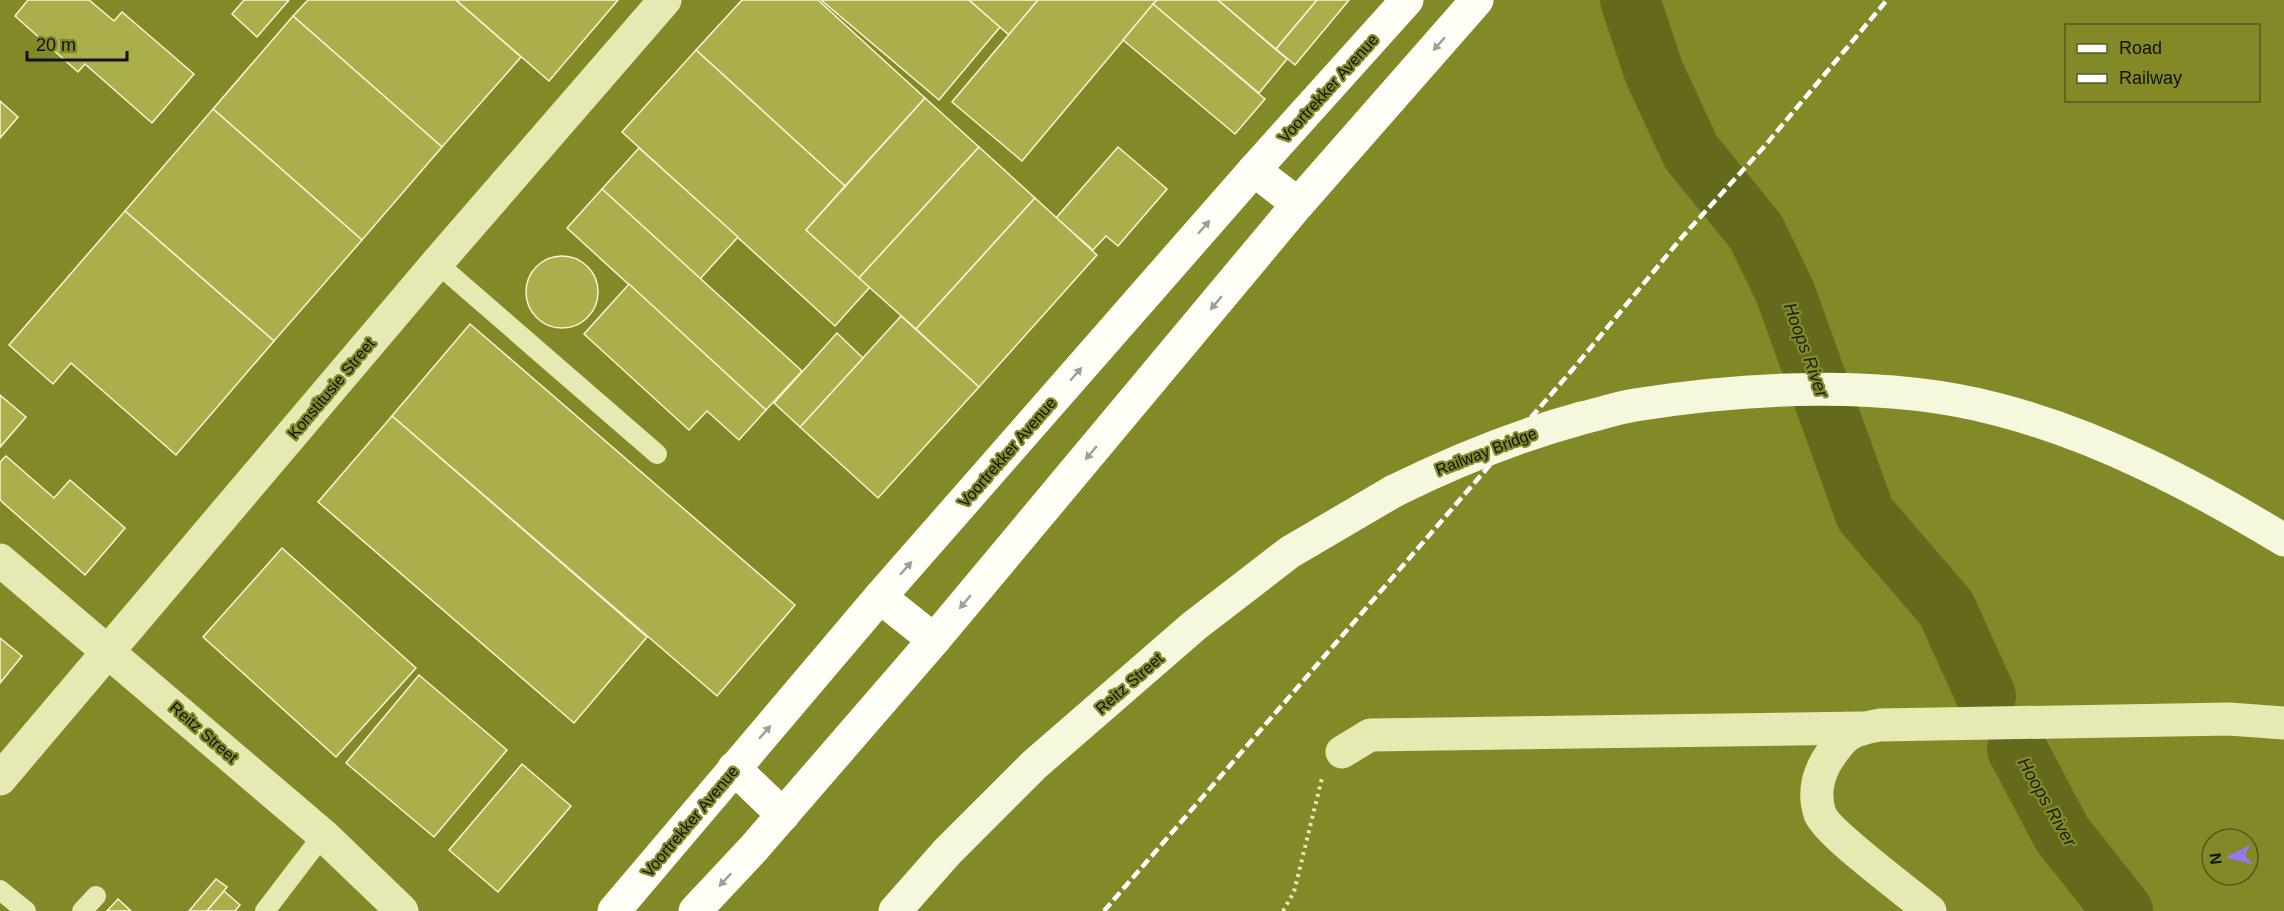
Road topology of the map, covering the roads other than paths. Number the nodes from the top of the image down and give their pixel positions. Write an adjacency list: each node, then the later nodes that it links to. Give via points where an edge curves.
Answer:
1 (665, 0): 6 (street, Konstitusie Street)
2 (1407, 0): 4 (main road, Voortrekker Avenue)
3 (1477, 0): 5 (main road, one-way to 5)
4 (1254, 170): 5 (main road); 11 (main road, Voortrekker Avenue, one-way to 4)
5 (1299, 204): 12 (main road, one-way to 12)
6 (437, 263): 7 (lane); 13 (street, Konstitusie Street)
7 (657, 454)
8 (1394, 491): 9 (street, Railway Bridge, bridge, via 1530,432 1632,405 1791,390 1851,390 1925,396 1995,408 2072,433 2166,475); 29 (street, Reitz Street, via 1290,552 1194,626 1034,765 947,852)
9 (2284, 540)
10 (0, 560): 13 (street, Reitz Street)
11 (880, 597): 12 (main road); 17 (main road, Voortrekker Avenue, one-way to 11)
12 (934, 640): 19 (main road)
13 (109, 651): 18 (street, Konstitusie Street); 20 (street, Reitz Street)
14 (2284, 723): 15 (street, via 2229,719)
15 (1860, 728): 16 (street, via 1370,735); 30 (street, via 1845,735 1818,775 1821,816 1834,832)
16 (1342, 752)
17 (734, 768): 19 (main road); 27 (main road, Voortrekker Avenue)
18 (0, 779)
19 (783, 815): 28 (main road, one-way to 28)
20 (323, 835): 23 (street, Reitz Street); 26 (lane)
21 (0, 890): 24 (lane)
22 (96, 896): 25 (lane)
23 (391, 907)
24 (26, 911)
25 (82, 911)
26 (265, 911)
27 (615, 911)
28 (695, 911)
29 (895, 911)
30 (1930, 911)

